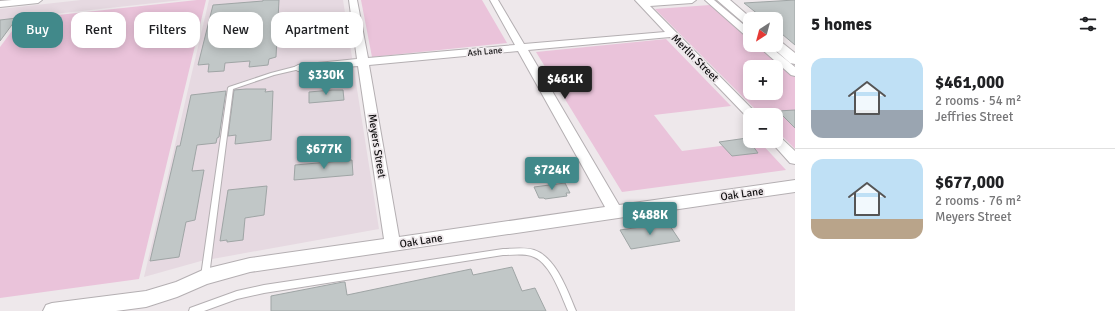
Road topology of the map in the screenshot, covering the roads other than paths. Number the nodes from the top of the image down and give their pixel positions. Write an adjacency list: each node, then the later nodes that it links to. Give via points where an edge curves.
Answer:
1 (38, 0): 8 (street)
2 (353, 0): 16 (street, Meyers Street)
3 (494, 0): 12 (street)
4 (692, 0): 6 (street)
5 (709, 0): 10 (street)
6 (641, 2): 11 (street, Merlin Street)
7 (727, 3): 9 (street)
8 (0, 4)
9 (743, 17)
10 (743, 29)
11 (671, 34): 12 (street, Ash Lane); 19 (street, Merlin Street)
12 (522, 49): 16 (street, Ash Lane); 23 (street)
13 (783, 50): 15 (street)
14 (770, 52): 18 (street)
15 (795, 60)
16 (364, 63): 17 (street, Ash Lane); 24 (street, Meyers Street)
17 (298, 68): 25 (lane, via 231,88)
18 (795, 73)
19 (745, 108)
20 (783, 147): 21 (street)
21 (795, 159)
22 (795, 186): 23 (street, Oak Lane)
23 (615, 212): 24 (street, Oak Lane)
24 (393, 246): 25 (street, Oak Lane, via 250,265)
25 (205, 277): 26 (street, Oak Lane, via 177,290 146,299)
26 (71, 310): 27 (street, Oak Lane)
27 (52, 311)
28 (194, 311): 29 (lane, via 237,295 264,289 503,252 520,252 537,254 549,263)
29 (572, 311)

